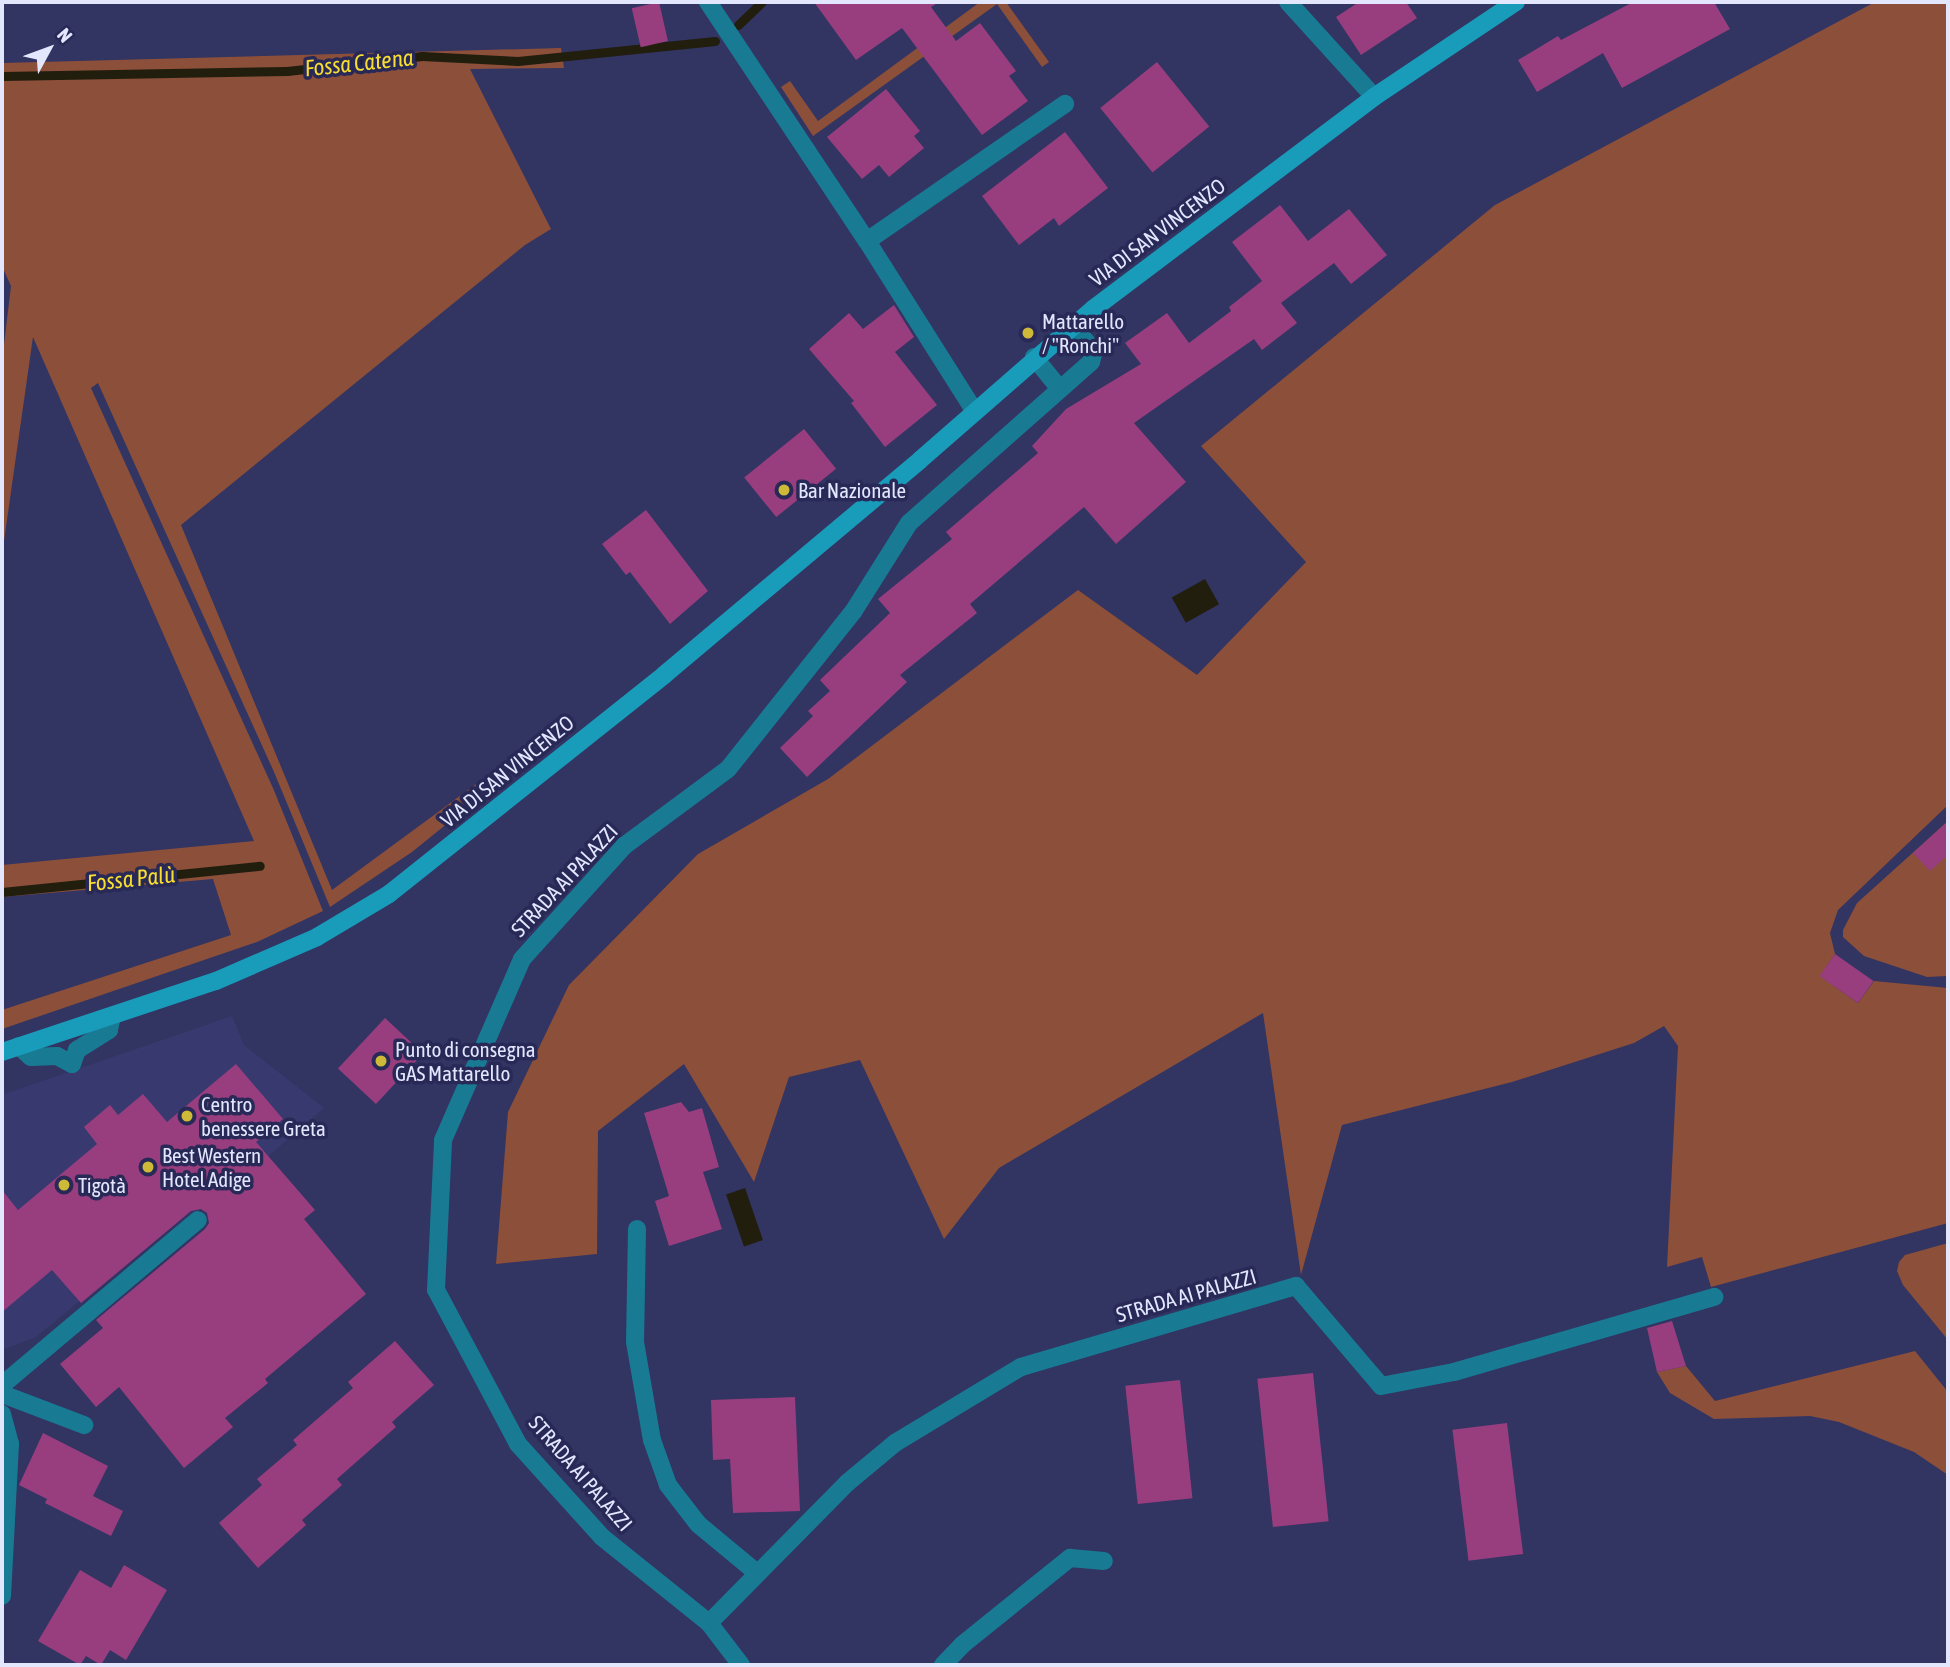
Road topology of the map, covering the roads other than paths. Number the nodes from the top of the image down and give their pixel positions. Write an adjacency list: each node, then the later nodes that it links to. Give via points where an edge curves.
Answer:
1 (708, 2): 6 (street)
2 (1288, 2): 4 (street)
3 (1516, 2): 4 (main road, VIA DI SAN VINCENZO)
4 (1374, 97): 7 (main road, VIA DI SAN VINCENZO)
5 (1065, 104): 6 (street)
6 (867, 241): 10 (street)
7 (1072, 325): 8 (main road, VIA DI SAN VINCENZO); 9 (street, STRADA AI PALAZZI, via 1094,357)
8 (1034, 357): 9 (street); 10 (main road, VIA DI SAN VINCENZO)
9 (1059, 388): 23 (street, STRADA AI PALAZZI, via 909,523 853,612 728,769 624,846 522,959 443,1140 436,1290 519,1444 602,1537)
10 (975, 412): 11 (main road, VIA DI SAN VINCENZO, via 664,675 389,894 317,937 216,982)
11 (113, 1016): 12 (main road, VIA DI SAN VINCENZO); 12 (street, via 109,1030 77,1050 72,1063 57,1056 31,1056)
12 (10, 1049)
13 (198, 1220): 16 (street)
14 (637, 1229): 21 (street, via 635,1342 652,1440 668,1485 698,1524)
15 (1714, 1297): 21 (street, STRADA AI PALAZZI, via 1454,1372 1381,1386 1296,1286 1021,1367 895,1443 847,1483)
16 (2, 1385)
17 (2, 1394): 19 (street)
18 (2, 1414): 22 (street, via 10,1444)
19 (84, 1425)
20 (1104, 1561): 25 (street, via 1070,1558 962,1644)
21 (757, 1573): 23 (street, STRADA AI PALAZZI)
22 (2, 1596)
23 (709, 1623): 24 (street, STRADA AI PALAZZI)
24 (741, 1665)
25 (943, 1665)

